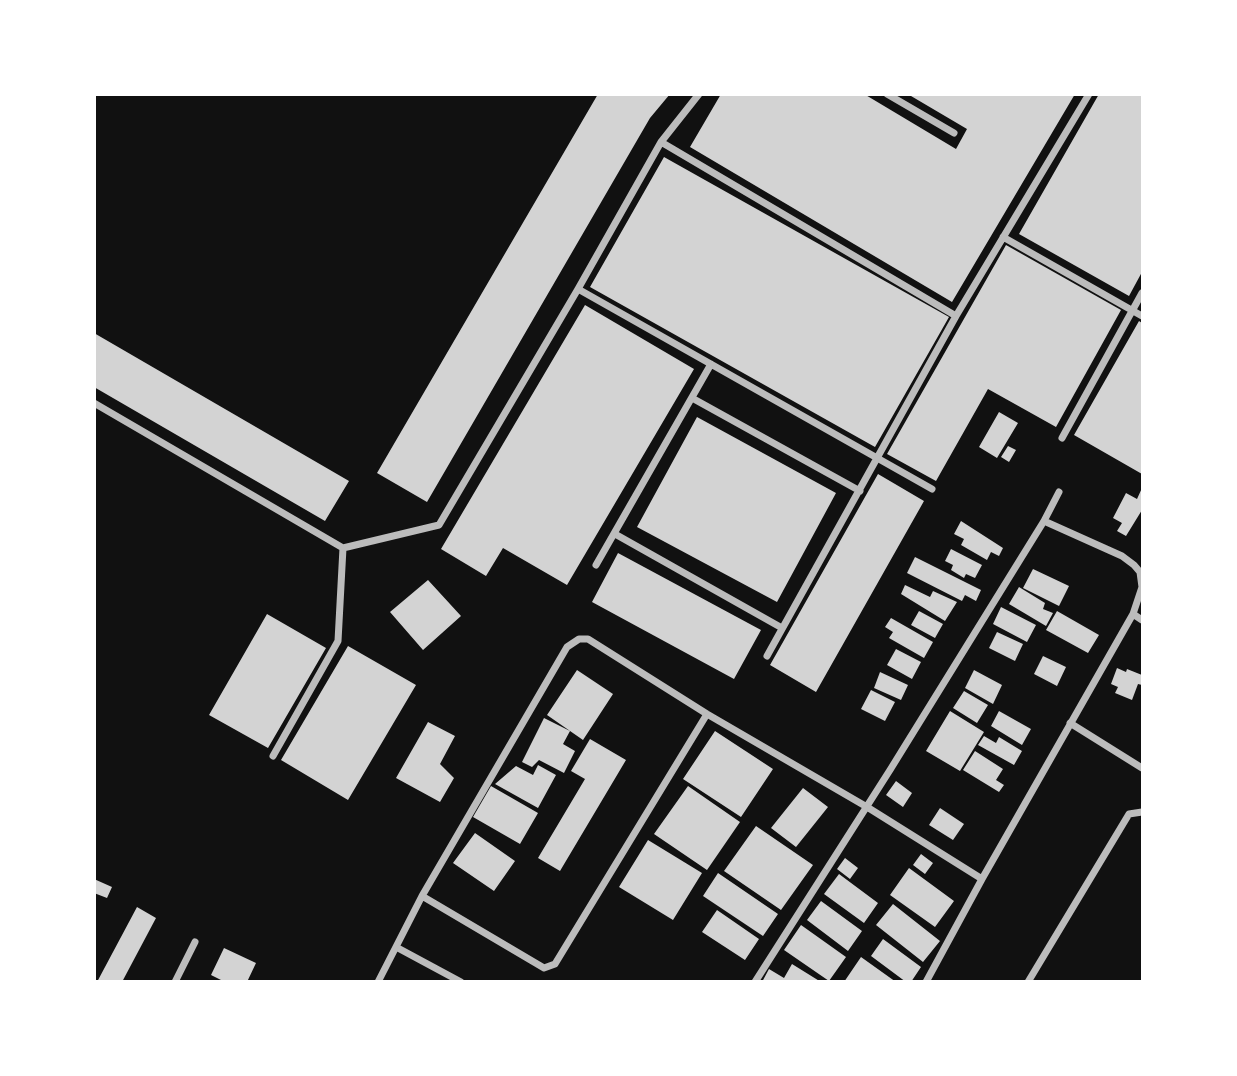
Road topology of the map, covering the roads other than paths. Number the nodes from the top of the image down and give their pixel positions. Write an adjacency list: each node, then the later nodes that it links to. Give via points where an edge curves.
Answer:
1 (699, 94): 6 (street)
2 (887, 94): 4 (street)
3 (1089, 94): 7 (street)
4 (900, 98): 5 (street)
5 (954, 133)
6 (661, 142): 8 (street); 11 (street)
7 (1003, 237): 10 (street); 11 (street)
8 (578, 289): 13 (street); 23 (street, via 439,526)
9 (1143, 293): 10 (street)
10 (1133, 310): 12 (street); 16 (street)
11 (956, 316): 17 (street)
12 (1143, 316)
13 (711, 364): 14 (street); 17 (street)
14 (692, 398): 19 (street); 22 (street)
15 (94, 403): 23 (street)
16 (1062, 438)
17 (878, 458): 18 (street); 19 (street)
18 (932, 489)
19 (860, 491): 27 (street)
20 (1059, 492): 21 (street)
21 (1044, 521): 25 (street, via 1134,565 1142,587); 33 (street)
22 (615, 534): 24 (street); 27 (street)
23 (343, 548): 31 (street, via 338,641)
24 (596, 565)
25 (1133, 614): 26 (street); 30 (street)
26 (1143, 620)
27 (782, 628): 28 (street)
28 (767, 656)
29 (707, 714): 33 (street); 36 (street, via 555,964 544,968); 36 (street, via 588,639 572,643)
30 (1070, 723): 32 (street); 35 (street)
31 (272, 756)
32 (1143, 768)
33 (867, 807): 35 (street); 42 (street)
34 (1143, 812): 44 (street, via 1129,814)
35 (982, 879): 43 (street)
36 (422, 896): 38 (street)
37 (195, 942): 39 (street)
38 (396, 947): 40 (street); 41 (street)
39 (175, 982)
40 (378, 982)
41 (461, 982)
42 (755, 982)
43 (926, 982)
44 (1028, 982)

